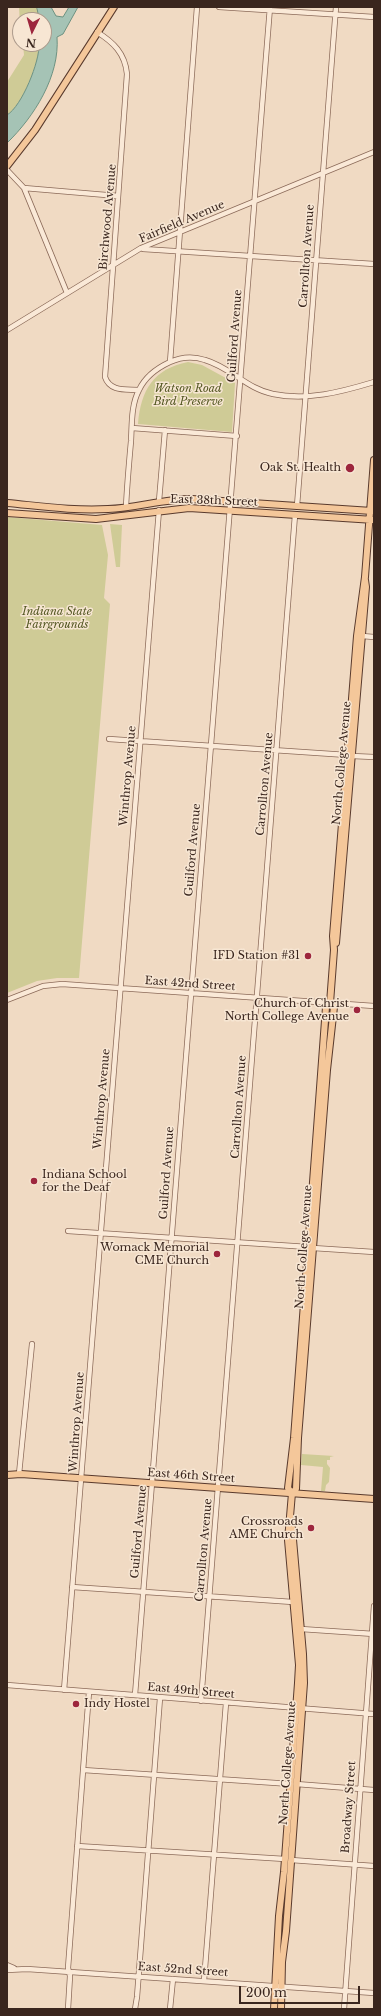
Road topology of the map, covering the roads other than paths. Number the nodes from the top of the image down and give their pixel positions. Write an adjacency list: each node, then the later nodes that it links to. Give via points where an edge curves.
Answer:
1 (114, 7): 8 (main road)
2 (197, 7): 16 (street)
3 (219, 7): 5 (street)
4 (336, 7): 6 (street, Carrollton Avenue)
5 (270, 9): 6 (street); 15 (street, Guilford Avenue)
6 (335, 15): 7 (street); 12 (street, Carrollton Avenue)
7 (374, 17)
8 (97, 32): 10 (main road, via 36,129); 14 (street, Birchwood Avenue, via 117,47 127,69)
9 (374, 152): 12 (street, Fairfield Avenue)
10 (7, 166)
11 (7, 170): 13 (street)
12 (322, 173): 15 (street, Fairfield Avenue); 20 (street, Carrollton Avenue)
13 (24, 188): 14 (street); 23 (street)
14 (118, 196): 22 (street, Birchwood Avenue)
15 (255, 201): 16 (street, Fairfield Avenue); 19 (street, Guilford Avenue)
16 (180, 232): 17 (street, Fairfield Avenue); 18 (street)
17 (142, 248): 18 (street); 22 (street, Fairfield Avenue)
18 (179, 251): 19 (street); 25 (street)
19 (250, 256): 20 (street); 26 (street, Guilford Avenue)
20 (316, 260): 21 (street); 29 (street, Carrollton Avenue)
21 (374, 264)
22 (113, 266): 23 (street, Fairfield Avenue); 28 (street, Birchwood Avenue, via 105,377 108,383 116,388)
23 (67, 294): 24 (street, Fairfield Avenue)
24 (7, 330)
25 (170, 362): 26 (street, via 184,358 205,360); 28 (street, via 150,374)
26 (241, 381): 29 (street, via 271,394); 32 (street, Guilford Avenue)
27 (374, 382): 29 (street, via 342,391)
28 (138, 390): 30 (street)
29 (306, 396): 38 (street, Carrollton Avenue)
30 (132, 428): 31 (street); 39 (street)
31 (165, 430): 32 (street); 35 (street)
32 (237, 436): 36 (street, Guilford Avenue)
33 (374, 460): 34 (main road, North College Avenue)
34 (373, 492): 42 (main road, North College Avenue)
35 (159, 501): 36 (main road, East 38th Street); 39 (main road, East 38th Street)
36 (231, 501): 38 (main road, East 38th Street); 41 (street, Guilford Avenue)
37 (7, 503): 39 (main road, East 38th Street, via 87,509)
38 (297, 506): 42 (main road, East 38th Street)
39 (126, 507)
40 (158, 510): 41 (main road, East 38th Street); 43 (main road, East 38th Street, via 96,519); 50 (street, Winthrop Avenue)
41 (230, 510): 44 (main road, East 38th Street); 51 (street, Guilford Avenue)
42 (372, 511): 45 (main road, North College Avenue)
43 (7, 513)
44 (295, 515): 45 (main road, East 38th Street); 52 (street, Carrollton Avenue)
45 (372, 520): 46 (main road, North College Avenue)
46 (365, 577): 47 (main road, North College Avenue); 53 (main road, North College Avenue, via 357,636)
47 (362, 636): 48 (street); 53 (main road, North College Avenue)
48 (374, 637)
49 (109, 739): 50 (street)
50 (140, 742): 51 (street); 55 (street, Winthrop Avenue)
51 (211, 747): 52 (street); 56 (street, Guilford Avenue)
52 (276, 751): 53 (street); 57 (street, Carrollton Avenue)
53 (350, 755): 54 (street); 59 (main road, North College Avenue, via 333,936)
54 (374, 757)
55 (120, 988): 56 (street, East 42nd Street); 58 (street, East 42nd Street, via 54,984 36,988); 62 (street, Winthrop Avenue)
56 (191, 993): 57 (street, East 42nd Street); 63 (street, Guilford Avenue)
57 (256, 997): 59 (street, East 42nd Street); 64 (street, Carrollton Avenue)
58 (7, 1000)
59 (330, 1003): 60 (street, East 42nd Street); 65 (main road, North College Avenue, via 334,1008)
60 (374, 1006)
61 (68, 1231): 62 (street)
62 (100, 1233): 63 (street); 70 (street, Winthrop Avenue)
63 (172, 1238): 64 (street); 71 (street, Guilford Avenue)
64 (237, 1243): 65 (street); 72 (street, Carrollton Avenue)
65 (311, 1248): 66 (street); 73 (main road, North College Avenue, via 288,1486)
66 (374, 1252)
67 (32, 1344): 68 (street)
68 (19, 1474): 69 (main road, East 46th Street); 70 (main road, East 46th Street)
69 (7, 1475)
70 (81, 1478): 71 (main road, East 46th Street); 76 (street, Winthrop Avenue)
71 (153, 1483): 72 (main road, East 46th Street); 77 (street, Guilford Avenue)
72 (218, 1488): 73 (main road, East 46th Street); 78 (street, Carrollton Avenue)
73 (292, 1493): 74 (main road, East 46th Street); 75 (main road, North College Avenue)
74 (374, 1499)
75 (291, 1520): 79 (main road, North College Avenue, via 288,1540); 81 (main road, North College Avenue)
76 (72, 1587): 77 (street); 84 (street, Winthrop Avenue)
77 (144, 1592): 78 (street); 86 (street, Guilford Avenue)
78 (209, 1596): 79 (street); 88 (street, Carrollton Avenue)
79 (293, 1602): 90 (main road, North College Avenue)
80 (374, 1606): 82 (street, Broadway Street)
81 (301, 1629): 82 (street); 90 (main road, North College Avenue, via 304,1669)
82 (373, 1634): 91 (street, Broadway Street)
83 (7, 1685): 84 (street, East 49th Street)
84 (64, 1690): 85 (street, East 49th Street)
85 (89, 1692): 86 (street, East 49th Street); 93 (street)
86 (135, 1696): 87 (street, East 49th Street)
87 (160, 1698): 88 (street, East 49th Street); 94 (street)
88 (201, 1701): 89 (street, East 49th Street)
89 (226, 1703): 90 (street, East 49th Street); 95 (street)
90 (300, 1709): 91 (street, East 49th Street); 96 (main road, North College Avenue)
91 (366, 1713): 92 (street, East 49th Street); 97 (street, Broadway Street)
92 (374, 1714)
93 (83, 1770): 94 (street); 99 (street)
94 (154, 1774): 95 (street); 100 (street)
95 (220, 1779): 96 (street); 101 (street)
96 (294, 1784): 97 (street); 102 (main road, North College Avenue)
97 (360, 1789): 98 (street); 103 (street, Broadway Street)
98 (374, 1790)
99 (77, 1846): 100 (street); 108 (street)
100 (148, 1851): 101 (street); 109 (street)
101 (214, 1855): 102 (street); 111 (street)
102 (288, 1859): 103 (street); 112 (main road, North College Avenue); 113 (main road, North College Avenue)
103 (354, 1864): 104 (street); 114 (street, Broadway Street)
104 (374, 1866)
105 (7, 1965): 106 (street, East 52nd Street)
106 (14, 1968): 107 (street, East 52nd Street); 108 (street, East 52nd Street)
107 (7, 1970)
108 (69, 1971): 109 (street, East 52nd Street); 116 (street)
109 (138, 1976): 110 (street, East 52nd Street); 117 (street)
110 (173, 1979): 111 (street, East 52nd Street); 118 (street)
111 (204, 1981): 112 (street, East 52nd Street)
112 (274, 1986): 113 (street, East 52nd Street); 119 (main road, North College Avenue)
113 (282, 1987): 114 (street, East 52nd Street); 120 (main road, North College Avenue)
114 (345, 1991): 115 (street, East 52nd Street); 121 (street, Broadway Street)
115 (374, 1993)
116 (68, 2009)
117 (135, 2009)
118 (170, 2009)
119 (274, 2009)
120 (281, 2009)
121 (344, 2009)

